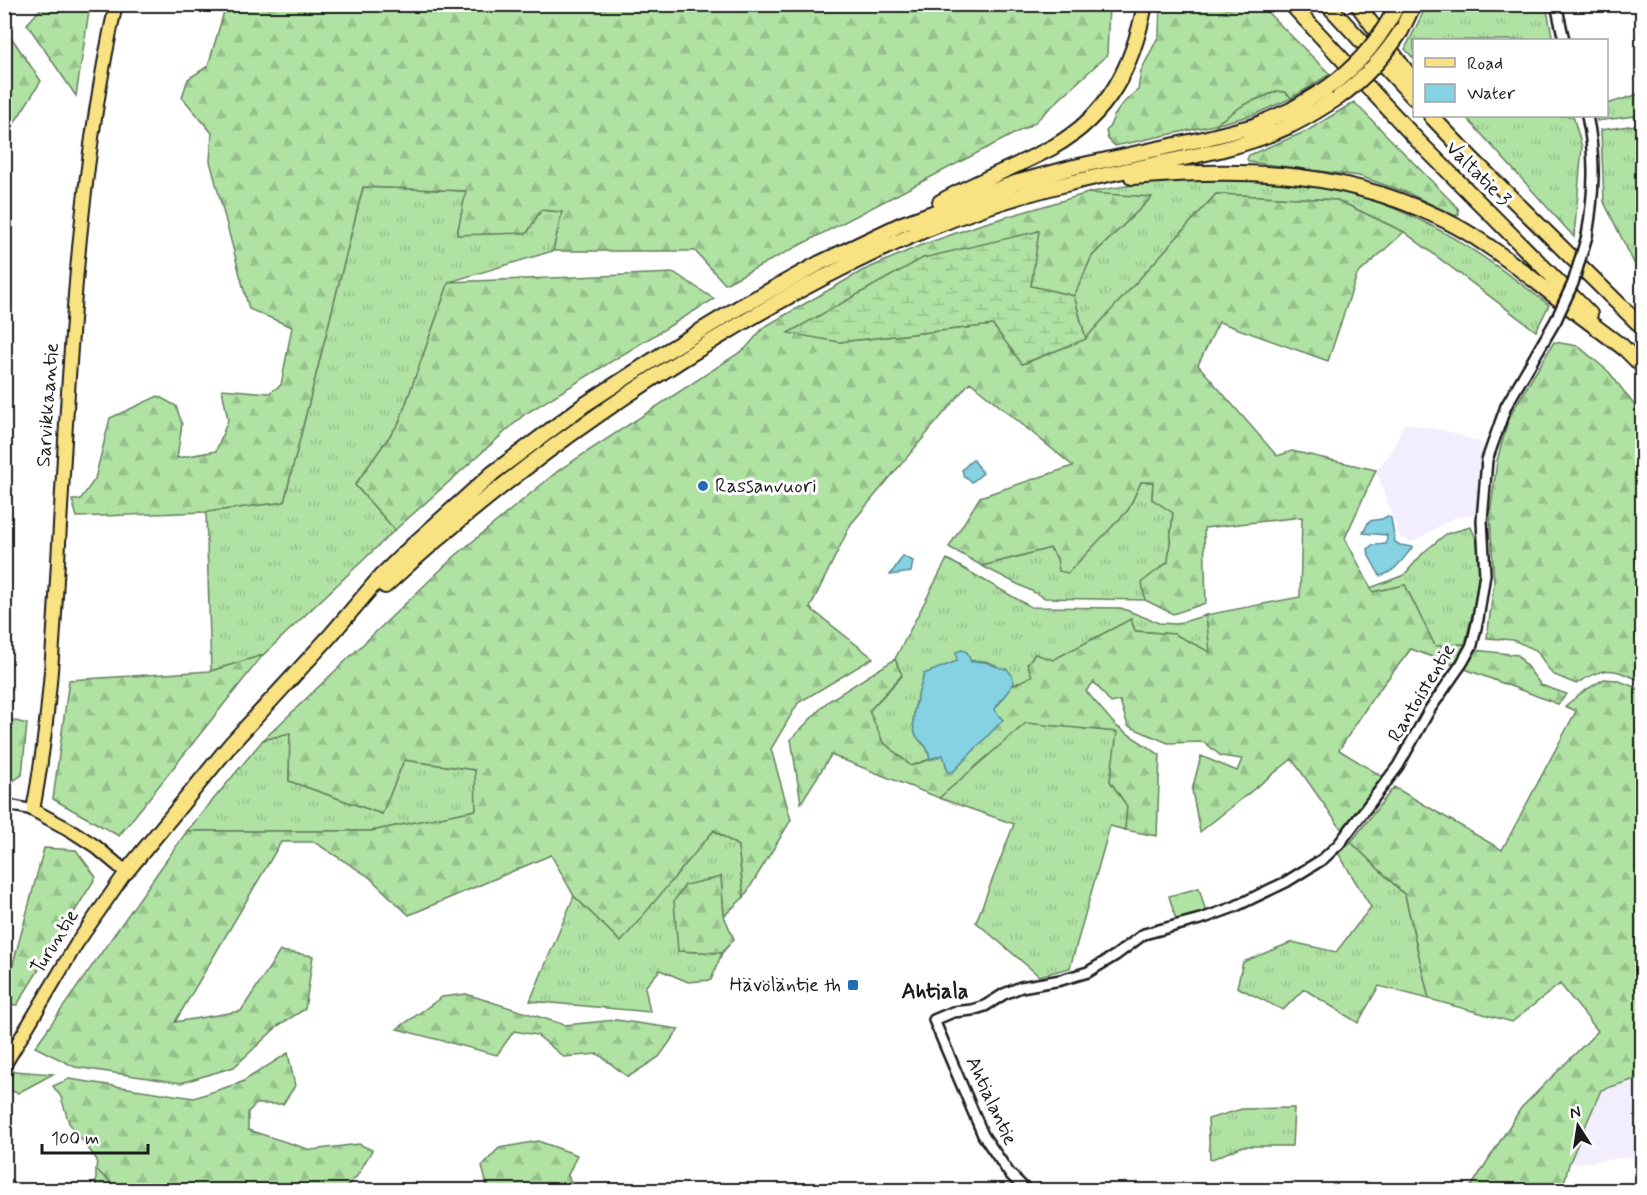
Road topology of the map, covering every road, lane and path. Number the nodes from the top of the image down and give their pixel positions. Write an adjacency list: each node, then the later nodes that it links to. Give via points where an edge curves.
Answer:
1 (116, 4): 23 (main road, Sarvikkaantie, via 87,168 77,262 47,703)
2 (1145, 4): 17 (highway, via 1126,70 1107,99 1078,129 1053,147 952,195)
3 (1291, 4): 19 (highway, Valtatie 3, via 1419,142)
4 (1327, 4): 11 (highway)
5 (1357, 4): 10 (highway)
6 (1398, 4): 17 (highway, bridge, via 1354,66 1291,110 1254,126 1015,183)
7 (1414, 4): 16 (highway, bridge, via 1384,56 1352,88 1286,128 1261,138)
8 (1556, 4): 9 (street)
9 (1564, 39)
10 (1413, 81)
11 (1413, 97)
12 (1432, 117): 15 (highway, Valtatie 3)
13 (1442, 117): 15 (highway)
14 (1587, 117): 25 (street, Rantoistentie, bridge, via 1594,186 1587,236 1557,320 1506,406 1487,460 1482,521 1485,574 1472,645 1398,766 1340,844 1286,882 1214,914 1144,934 1088,972 1015,988 986,1006)
15 (1473, 160): 18 (highway, Valtatie 3)
16 (1076, 181): 19 (highway, via 1181,172 1252,172 1294,175 1358,188 1423,209 1457,227); 21 (highway, via 987,206 883,248 805,287 682,359 595,416 466,514)
17 (902, 224): 21 (highway, via 740,307 584,405 458,503 381,576)
18 (1642, 327)
19 (1625, 349): 20 (highway, Valtatie 3)
20 (1642, 366)
21 (330, 636): 24 (highway, via 231,744)
22 (4, 804): 23 (street)
23 (33, 810): 24 (main road, via 80,836)
24 (126, 873): 26 (main road, Turuntie, via 77,943)
25 (934, 1020): 27 (street, Ahtialantie, via 983,1135)
26 (4, 1066)
27 (1026, 1191)

